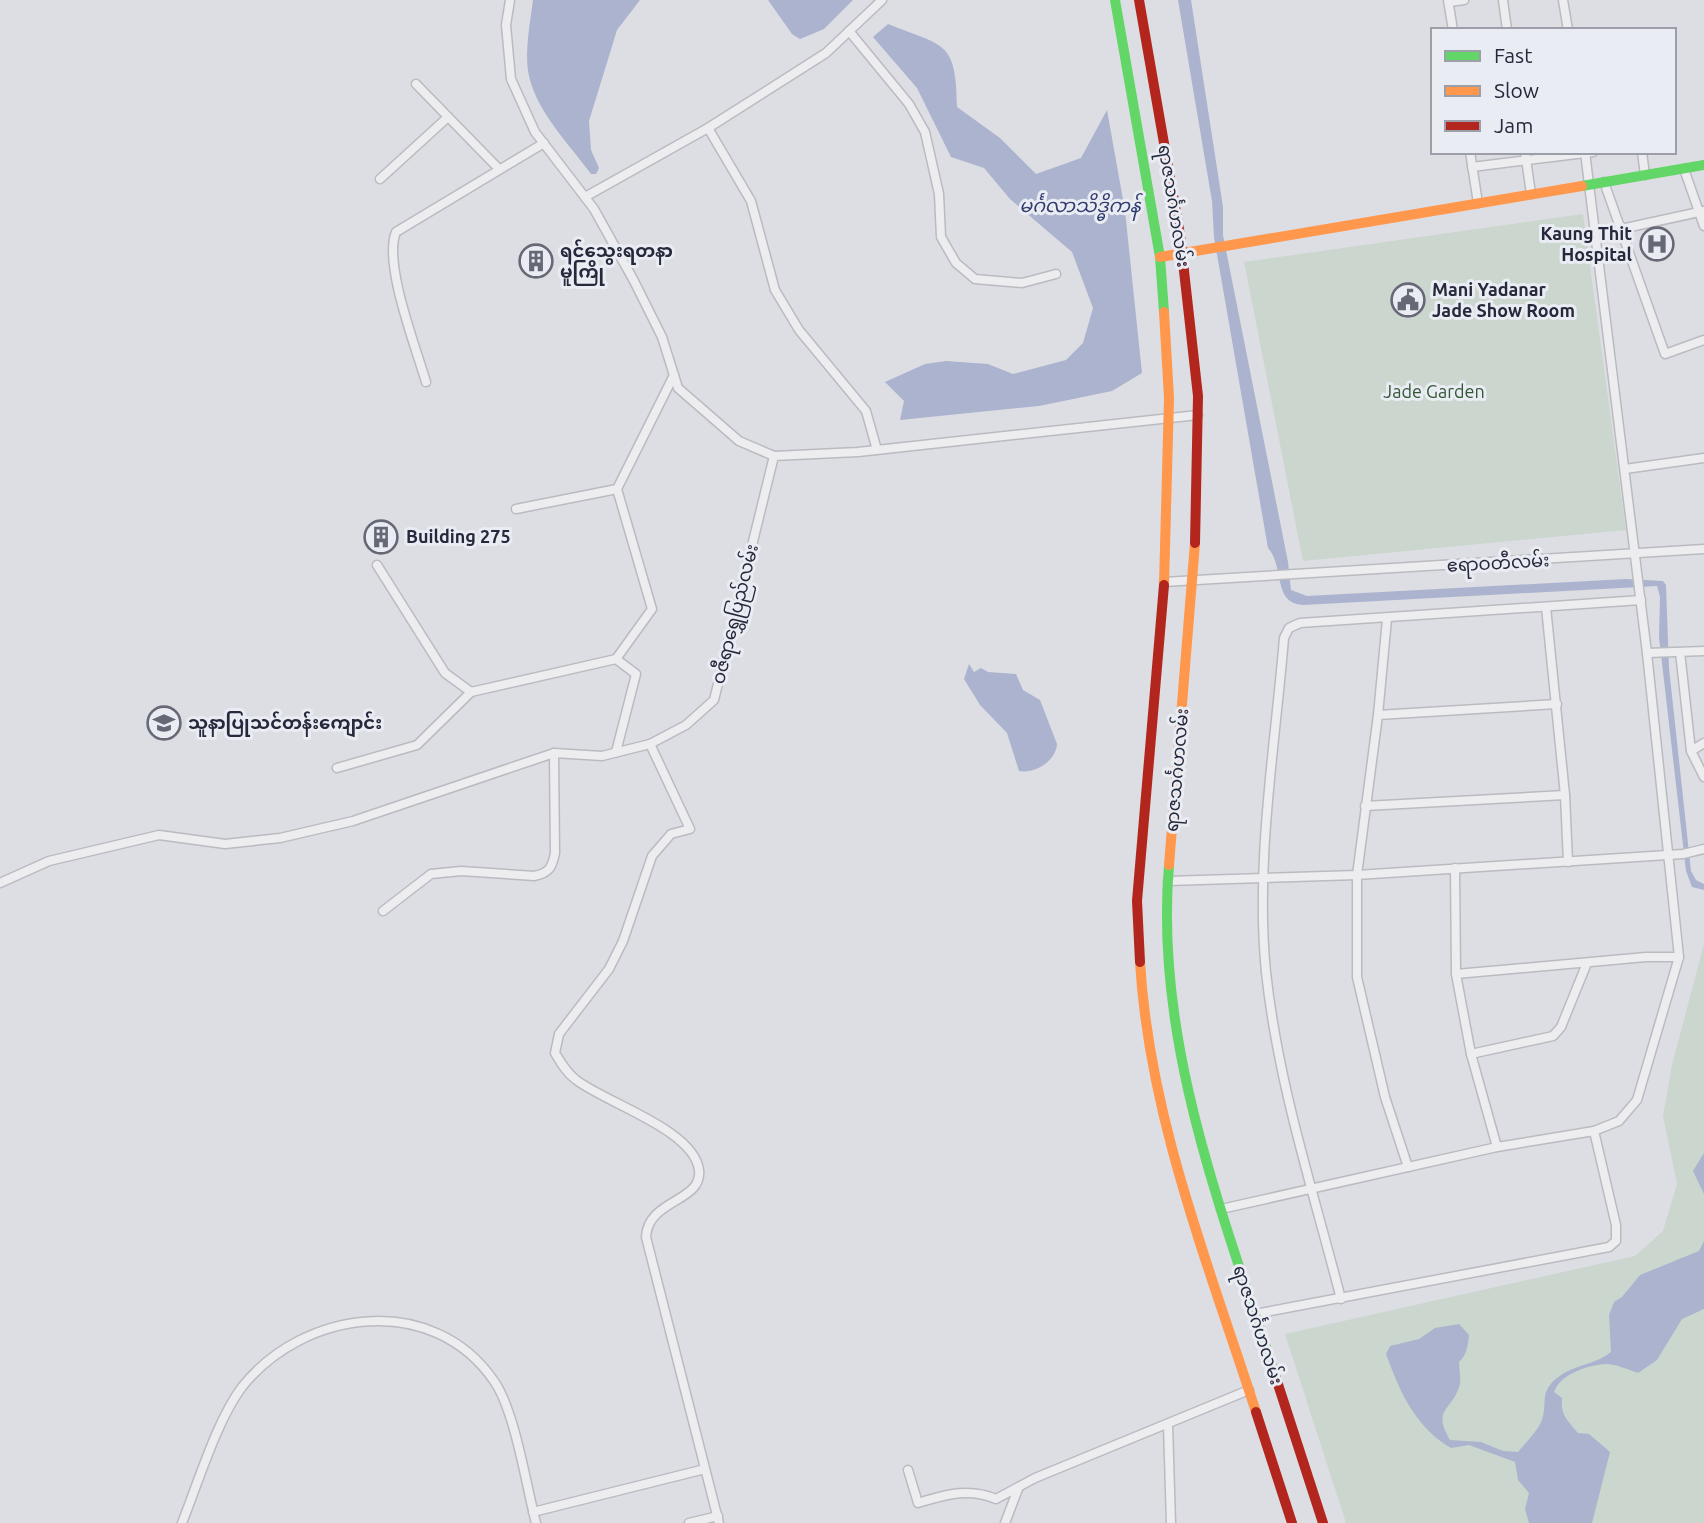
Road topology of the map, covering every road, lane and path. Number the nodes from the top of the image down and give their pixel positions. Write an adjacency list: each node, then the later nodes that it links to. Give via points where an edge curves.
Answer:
1 (510, 0): 16 (street, via 506,25 511,79)
2 (882, 0): 12 (street)
3 (1115, 0): 37 (main road, ရာဇသင်္ဂဟလမ်း)
4 (1139, 0): 36 (main road, ရာဇသင်္ဂဟလမ်း)
5 (1464, 0): 8 (street)
6 (1503, 0): 10 (street)
7 (1563, 0): 11 (street)
8 (1448, 1): 9 (street)
9 (1452, 28)
10 (1507, 28)
11 (1568, 28)
12 (849, 31): 15 (street, via 826,53); 38 (street, via 909,104 925,132 939,194 941,237 956,263 975,279 1022,282)
13 (416, 84): 14 (street)
14 (448, 117): 24 (street); 27 (street)
15 (708, 128): 31 (street); 44 (street, via 751,201 775,290 799,330 866,411)
16 (544, 143): 24 (street); 31 (street)
17 (1470, 154): 23 (street)
18 (1567, 154): 21 (street)
19 (1587, 154): 29 (street)
20 (1642, 154): 26 (street)
21 (1526, 156): 23 (street); 30 (street)
22 (1704, 165): 25 (main road)
23 (1472, 167): 32 (street)
24 (499, 169): 41 (street, via 396,232 391,244 393,267)
25 (1684, 169): 26 (main road); 33 (street)
26 (1645, 175): 28 (main road)
27 (380, 179)
28 (1604, 182): 29 (main road); 35 (street)
29 (1589, 184): 30 (main road); 47 (street)
30 (1531, 194): 32 (main road)
31 (585, 197): 40 (street, via 640,292)
32 (1478, 203): 36 (main road)
33 (1701, 212): 34 (street); 35 (street)
34 (1704, 226)
35 (1621, 229): 39 (street, via 1665,354)
36 (1183, 255): 37 (main road); 42 (main road, ရာဇသင်္ဂဟလမ်း)
37 (1160, 257): 43 (main road, ရာဇသင်္ဂဟလမ်း)
38 (1056, 274)
39 (1704, 340)
40 (674, 375): 45 (street, via 678,388 706,415 739,441); 48 (street)
41 (426, 382)
42 (1198, 415): 43 (street); 53 (main road, ရာဇသင်္ဂဟလမ်း)
43 (1169, 419): 44 (street); 54 (main road, ရာဇသင်္ဂဟလမ်း)
44 (877, 450): 45 (street)
45 (774, 456): 66 (street, ဝဇီရာရွှေပြည်လမ်း, via 714,699 686,725)
46 (1704, 458): 47 (street)
47 (1625, 469): 51 (street)
48 (617, 489): 49 (street); 61 (street, via 652,610)
49 (516, 509)
50 (1704, 549): 51 (street, ဧရာဝတီလမ်း)
51 (1635, 555): 53 (street, ဧရာဝတီလမ်း); 55 (street)
52 (377, 565): 62 (street, via 445,673)
53 (1194, 581): 54 (street); 80 (main road, ရာဇသင်္ဂဟလမ်း)
54 (1164, 582): 94 (main road, ရာဇသင်္ဂဟလမ်း, via 1137,901 1142,991 1157,1085 1181,1181)
55 (1641, 600): 56 (street); 60 (street)
56 (1546, 607): 57 (street); 63 (street)
57 (1387, 619): 64 (street); 79 (street, via 1300,623 1289,628 1284,638)
58 (1704, 651): 59 (street)
59 (1681, 652): 60 (street); 67 (street)
60 (1647, 653): 75 (street)
61 (616, 659): 62 (street); 68 (street, via 636,674)
62 (471, 692): 70 (street, via 418,745)
63 (1557, 704): 64 (street); 72 (street)
64 (1378, 715): 73 (street)
65 (1704, 743): 67 (street)
66 (650, 744): 68 (street, ဝဇီရာရွှေပြည်လမ်း); 96 (street, via 690,829 671,834 652,856 624,941 609,969 559,1034 555,1053 576,1079 677,1139 699,1167 693,1190 654,1216 646,1237)
67 (1690, 751): 71 (street)
68 (616, 752): 69 (street, ဝဇီရာရွှေပြည်လမ်း)
69 (554, 753): 81 (street, ဝဇီရာရွှေပြည်လမ်း, via 353,821 281,838 225,844 159,835 48,861); 82 (street, via 555,853 545,874 431,874)
70 (337, 768)
71 (1704, 777)
72 (1565, 795): 73 (street); 76 (street)
73 (1365, 806): 78 (street)
74 (1704, 849): 75 (street)
75 (1670, 854): 76 (street); 83 (street)
76 (1568, 862): 77 (street)
77 (1455, 868): 78 (street); 85 (street)
78 (1357, 875): 79 (street); 89 (street, via 1357,977 1385,1097)
79 (1263, 877): 80 (street); 90 (street, via 1266,971 1284,1087)
80 (1168, 881): 91 (main road, ရာဇသင်္ဂဟလမ်း, via 1171,988 1184,1066)
81 (0, 883)
82 (383, 911)
83 (1679, 957): 84 (street); 87 (street, via 1637,1100 1619,1121)
84 (1587, 963): 85 (street); 86 (street, via 1553,1036)
85 (1456, 974): 86 (street)
86 (1471, 1054): 88 (street)
87 (1594, 1131): 88 (street); 92 (street, via 1616,1225 1616,1241 1609,1247)
88 (1497, 1147): 89 (street)
89 (1408, 1167): 90 (street)
90 (1313, 1188): 91 (street); 92 (street)
91 (1221, 1209): 93 (main road, ရာဇသင်္ဂဟလမ်း)
92 (1341, 1299): 93 (street)
93 (1255, 1314): 107 (main road, ရာဇသင်္ဂဟလမ်း)
94 (1249, 1390): 95 (street); 106 (main road, ရာဇသင်္ဂဟလမ်း)
95 (1168, 1425): 98 (street); 105 (street)
96 (705, 1469): 99 (street); 100 (street)
97 (908, 1470): 98 (street, via 918,1503 950,1493 996,1499)
98 (1018, 1489): 104 (street)
99 (533, 1512): 101 (street, via 495,1382 477,1358 454,1342 423,1326 392,1320 316,1333 285,1348 263,1367 231,1405); 102 (street)
100 (718, 1520): 103 (street)
101 (181, 1523)
102 (536, 1523)
103 (689, 1523)
104 (1005, 1523)
105 (1171, 1523)
106 (1292, 1523)
107 (1322, 1523)

